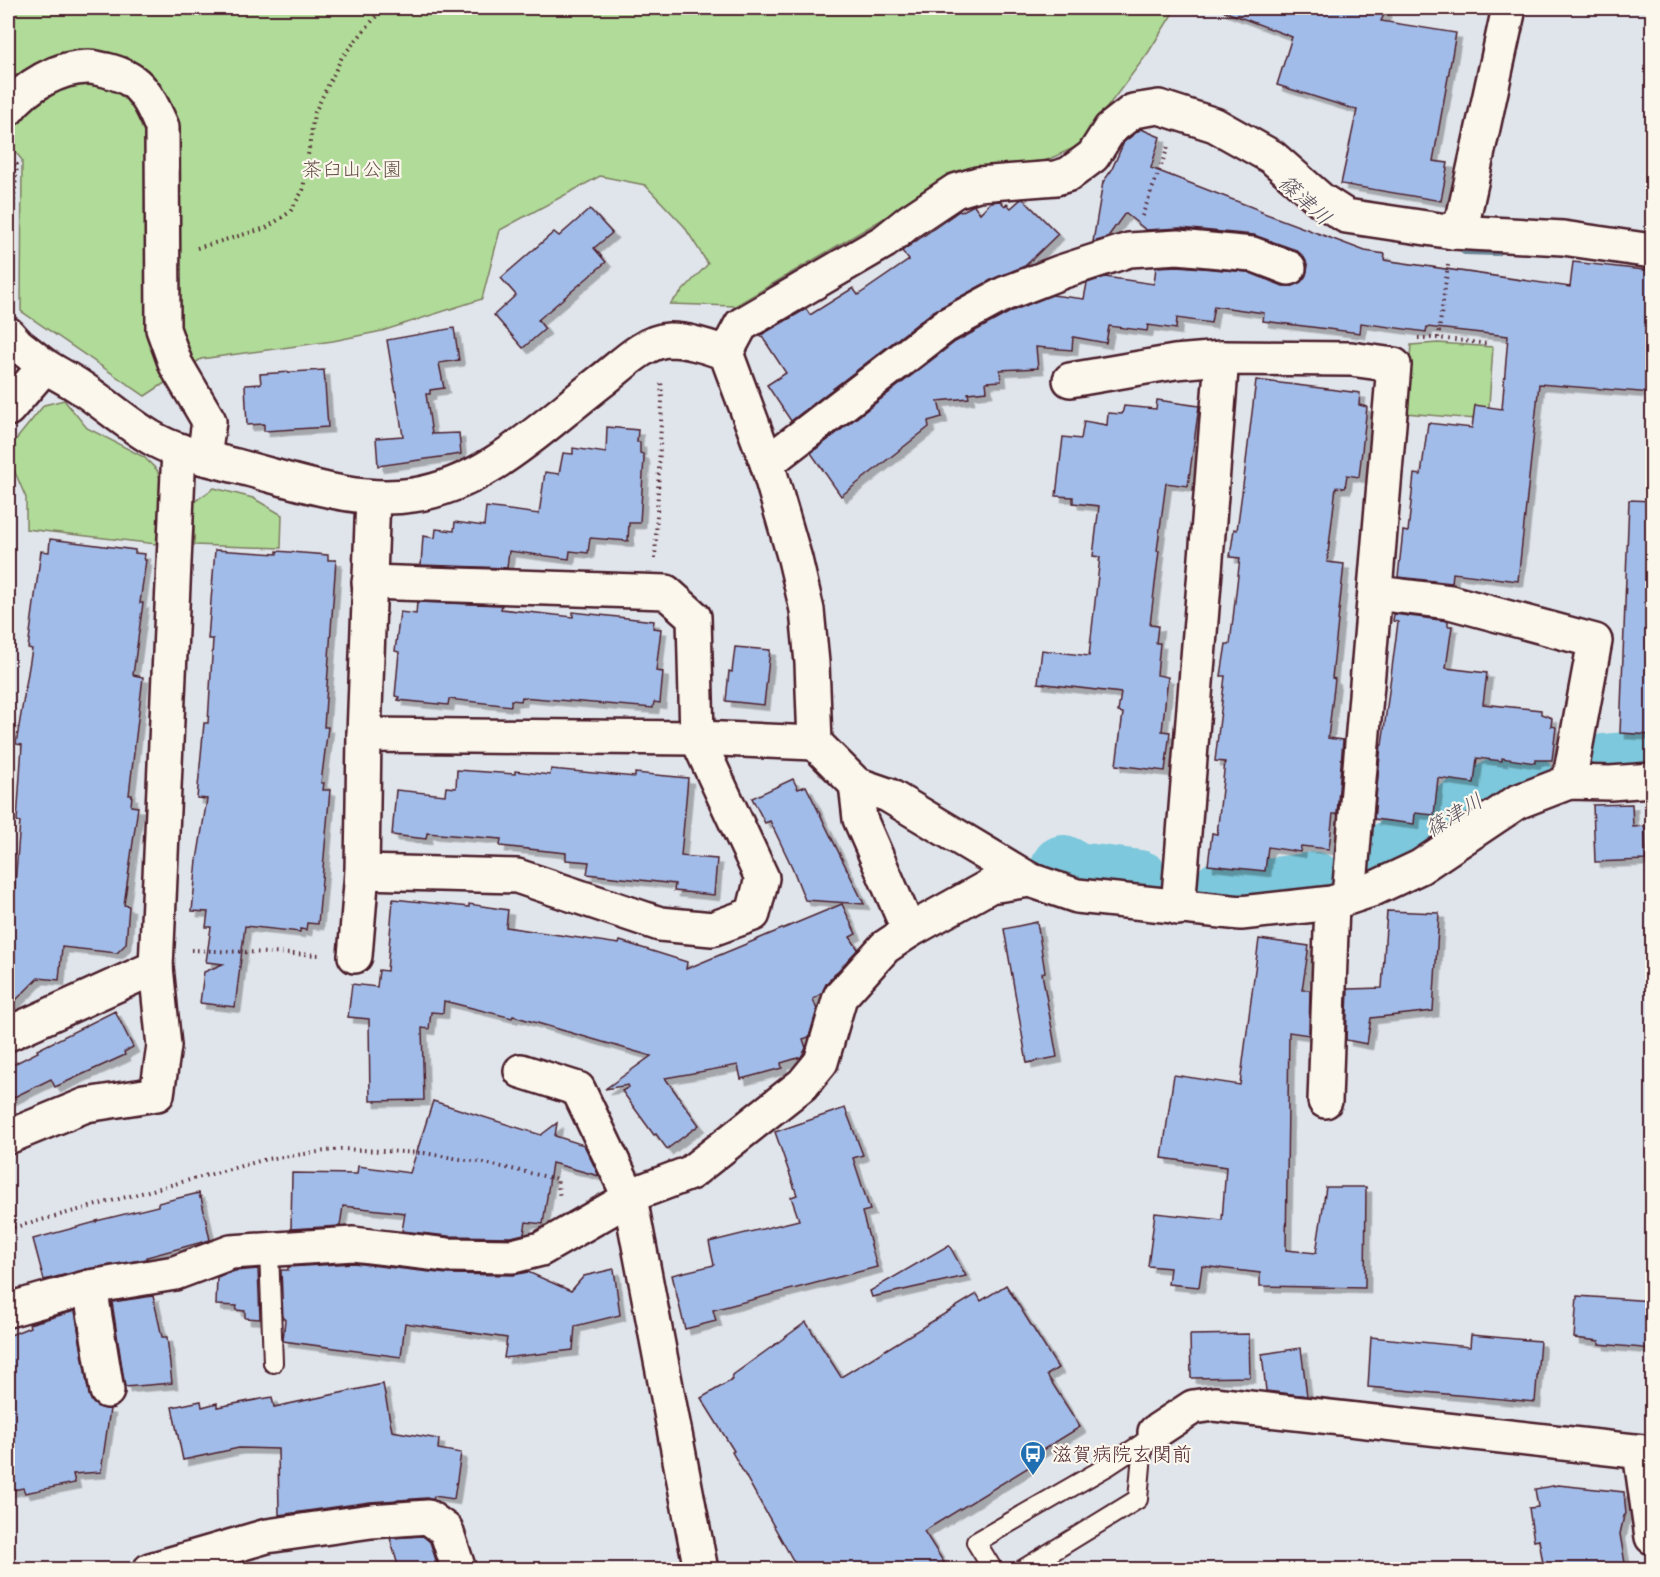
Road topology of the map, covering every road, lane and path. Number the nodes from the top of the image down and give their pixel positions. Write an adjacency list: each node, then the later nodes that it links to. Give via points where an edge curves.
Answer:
1 (383, 8): 7 (path, via 342,57 314,114 303,190 290,212 266,228)
2 (1509, 8): 6 (street, via 1464,215)
3 (8, 109): 20 (street, via 37,84 63,70 89,66 120,74 135,83 150,101 162,127 163,329 176,365 209,421)
4 (1181, 113): 6 (street, via 1215,125 1272,157 1321,200 1346,216); 8 (path); 14 (street, via 1159,107 1133,111 1110,129 1093,156 1069,174 955,190 885,241 741,325)
5 (8, 155): 11 (path, via 17,165)
6 (1453, 232): 9 (street, via 1563,238); 13 (path, via 1438,338)
7 (194, 249)
8 (1129, 250): 10 (street, via 1178,247 1252,254); 21 (street, via 1004,294 945,326)
9 (1653, 251)
10 (1289, 268)
11 (8, 273)
12 (8, 334): 16 (street)
13 (1489, 344)
14 (726, 353): 21 (street); 22 (street, via 668,340 647,347 494,464 454,485 413,495)
15 (1222, 358): 18 (street); 25 (street, via 1352,358 1394,364); 35 (street)
16 (45, 366): 19 (street); 20 (street, via 151,438)
17 (661, 379): 24 (path)
18 (1070, 380)
19 (8, 409)
20 (192, 454): 22 (street, via 326,489); 39 (street)
21 (767, 463): 28 (street, via 807,610)
22 (373, 497): 23 (street)
23 (369, 582): 24 (street); 26 (street)
24 (654, 591): 27 (street, via 666,592 694,617)
25 (1376, 592): 30 (street, via 1450,602 1595,641); 34 (street)
26 (364, 735): 27 (street); 32 (street)
27 (697, 738): 28 (street); 32 (street, via 762,878 753,914 712,929 660,924 517,876)
28 (815, 743): 31 (street)
29 (1653, 780): 30 (street)
30 (1569, 782): 34 (street, via 1517,802 1420,867)
31 (856, 784): 33 (street, via 888,795); 36 (street, via 860,819)
32 (362, 872): 38 (street)
33 (1030, 880): 35 (street, via 1077,896); 36 (street, via 990,886)
34 (1341, 900): 35 (street, via 1241,913); 42 (street)
35 (1178, 908)
36 (909, 931): 44 (street, via 885,947 840,997 820,1062 803,1084 690,1173)
37 (210, 951): 38 (path)
38 (341, 956)
39 (156, 967): 40 (street); 43 (street, via 164,1046 157,1094 86,1105)
40 (8, 1034)
41 (521, 1071): 44 (street, via 578,1089)
42 (1325, 1101)
43 (8, 1137)
44 (630, 1198): 46 (street); 57 (street)
45 (8, 1229): 46 (path, via 267,1159 341,1149 424,1153 557,1179)
46 (566, 1235): 47 (street, via 541,1249 513,1256 447,1255 353,1244)
47 (269, 1250): 48 (street, via 231,1252 175,1273); 50 (lane)
48 (90, 1287): 49 (street); 51 (street)
49 (8, 1310)
50 (273, 1363)
51 (107, 1391)
52 (1149, 1437): 53 (street, via 1193,1407 1214,1404); 58 (lane, via 1108,1466 976,1542); 59 (lane, via 1138,1499)
53 (1646, 1453): 54 (street)
54 (1653, 1537)
55 (150, 1569): 56 (street, via 267,1536 428,1517 446,1530)
56 (459, 1569)
57 (701, 1569)
58 (993, 1569)
59 (1022, 1569)

